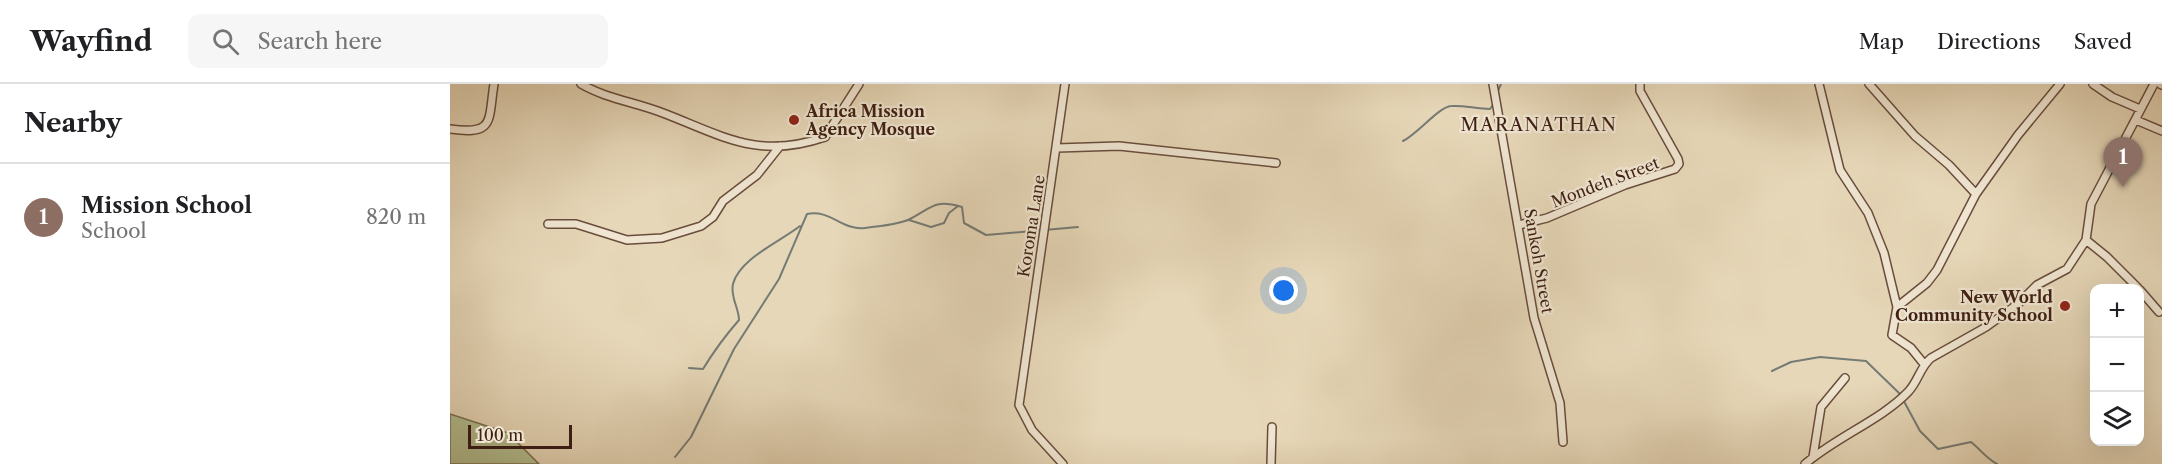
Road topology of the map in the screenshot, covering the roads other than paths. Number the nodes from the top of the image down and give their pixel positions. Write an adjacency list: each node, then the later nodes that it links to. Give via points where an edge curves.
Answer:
1 (495, 84): 14 (street, via 483,129)
2 (581, 84): 16 (street, via 601,95 661,112 734,142)
3 (860, 84): 16 (street, via 825,137)
4 (1065, 84): 17 (street, Koroma Lane)
5 (1493, 84): 21 (street, Sankoh Street)
6 (1640, 84): 21 (street, Mondeh Street, via 1640,91 1678,159 1675,169)
7 (1819, 84): 25 (street, via 1837,162 1878,235)
8 (1869, 84): 19 (street, via 1915,136)
9 (2060, 84): 19 (street)
10 (2093, 84): 12 (street)
11 (2154, 84): 12 (street)
12 (2140, 109): 13 (street)
13 (2136, 120): 15 (street); 22 (street, via 2091,204)
14 (450, 129)
15 (2162, 131)
16 (780, 146): 20 (street, via 757,175 723,201 700,226 662,238 637,240 576,224)
17 (1057, 148): 18 (street, via 1119,146); 32 (street, Koroma Lane, via 1019,405 1032,430)
18 (1276, 163)
19 (1976, 194): 25 (street, via 1937,270)
20 (548, 224)
21 (1520, 225): 30 (street, Sankoh Street, via 1534,318 1560,403)
22 (2085, 240): 23 (street); 27 (street, via 2067,269 2037,285 2007,313)
23 (2134, 284)
24 (2144, 295): 26 (street)
25 (1897, 307): 27 (street, via 1892,335 1911,348)
26 (2159, 312)
27 (1924, 364): 31 (street, via 1908,392)
28 (1845, 378): 31 (street, via 1821,407)
29 (1272, 427): 33 (street)
30 (1563, 442)
31 (1813, 458): 34 (street)
32 (1063, 464)
33 (1271, 464)
34 (1806, 464)

